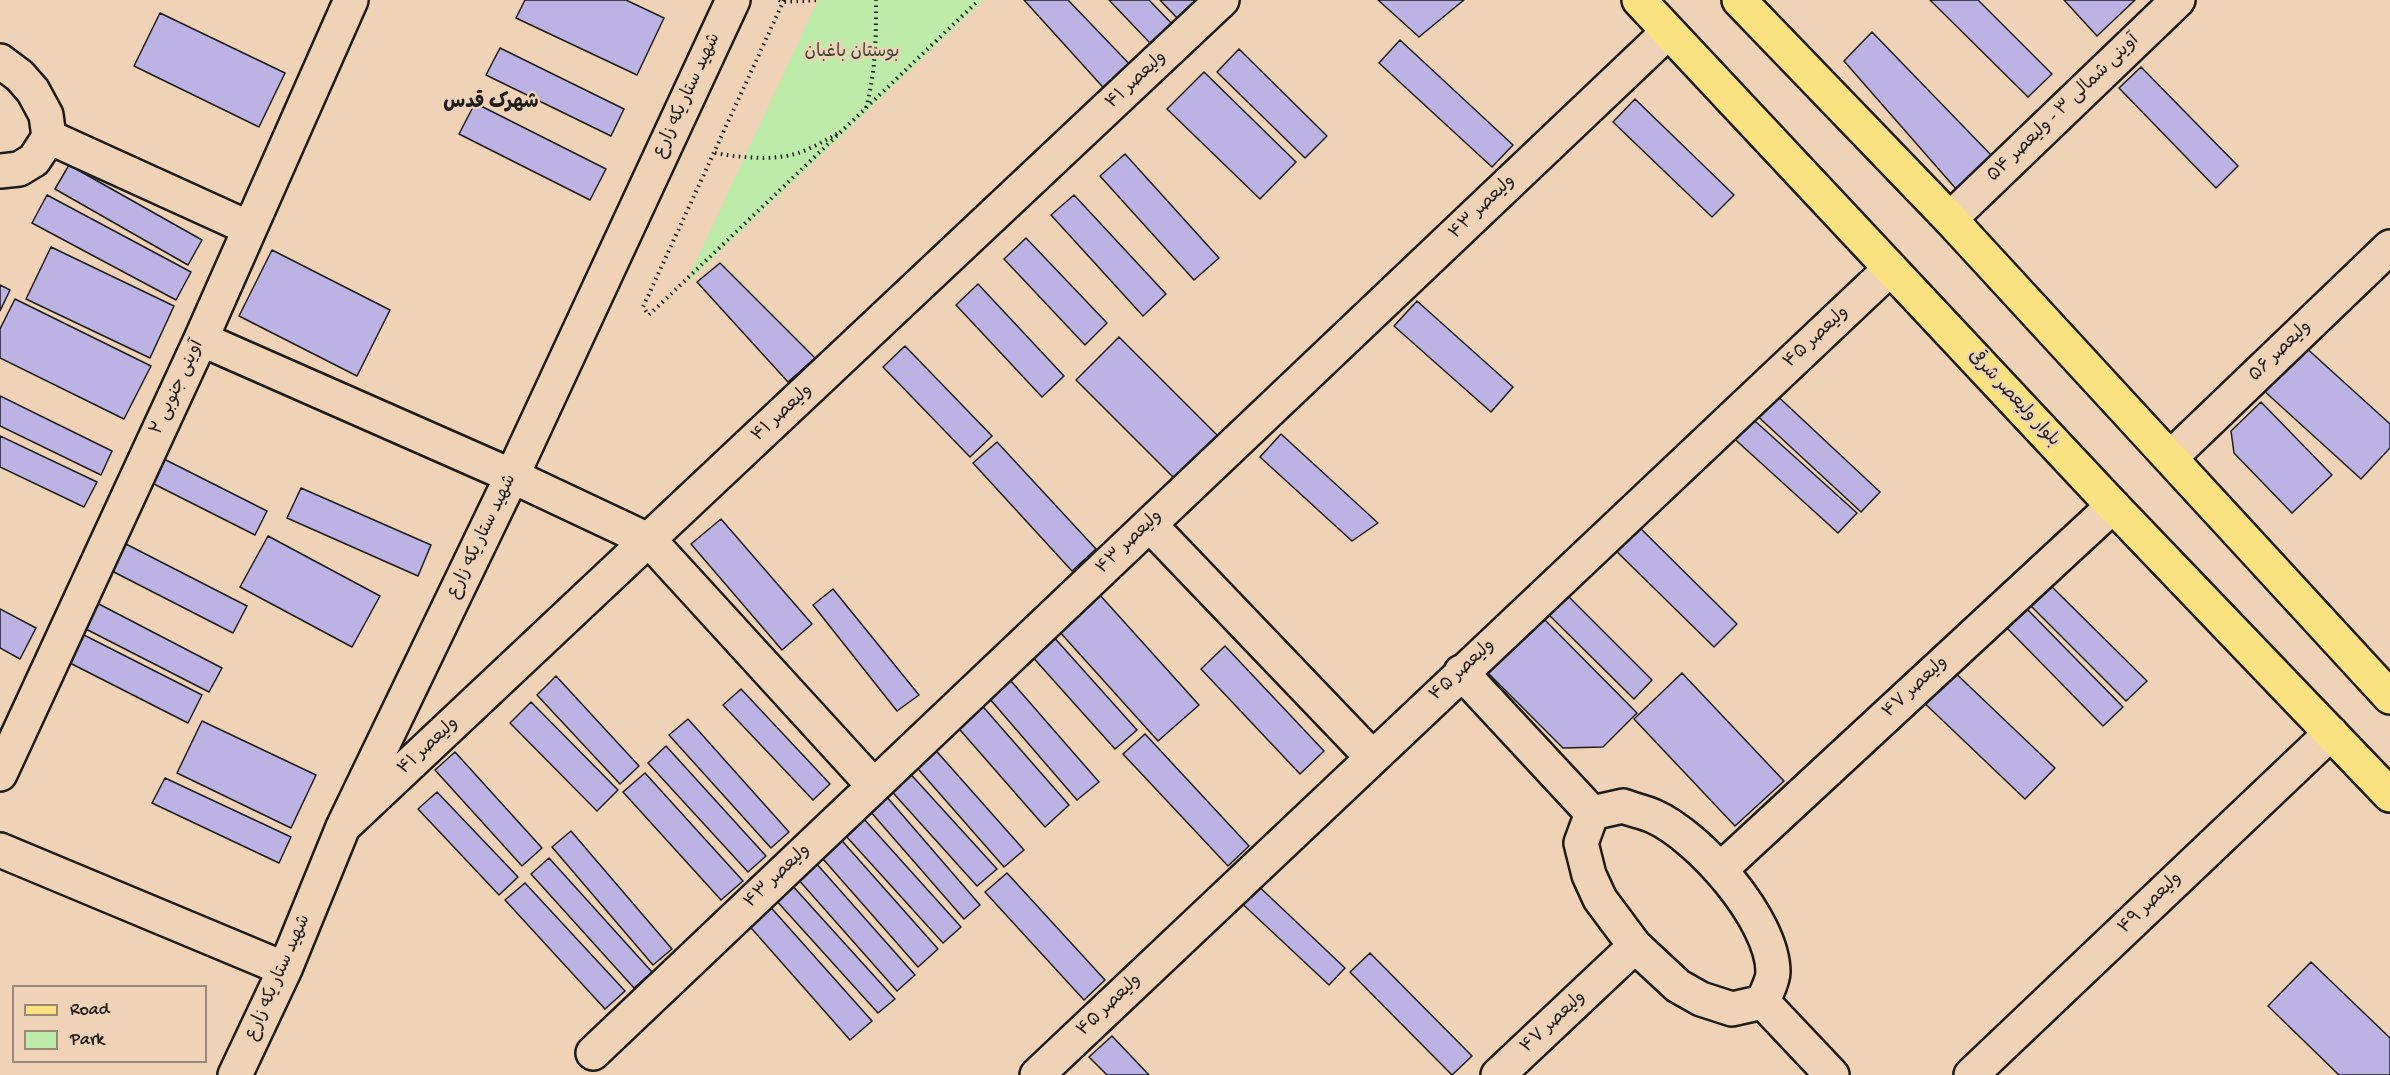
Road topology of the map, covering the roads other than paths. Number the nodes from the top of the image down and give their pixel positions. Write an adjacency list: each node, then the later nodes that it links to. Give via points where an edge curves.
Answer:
1 (351, 0): 12 (street, آوینی جنوبی ۲)
2 (733, 0): 17 (street, شهید ستار یکه زارع)
3 (1222, 0): 20 (street, ولیعصر ۴۱)
4 (1639, 0): 7 (main road, بلوار ولیعصر شرقی)
5 (1739, 0): 11 (main road)
6 (2178, 0): 11 (street, آوینی شمالی ۳ - ولیعصر ۵۴)
7 (1668, 32): 14 (main road, بلوار ولیعصر شرقی); 19 (street, ولیعصر ۴۳)
8 (0, 62): 9 (street, via 33,91 46,115)
9 (49, 136): 10 (street, via 34,160 19,169); 12 (street)
10 (0, 171)
11 (1950, 219): 16 (main road)
12 (249, 228): 15 (street, آوینی جنوبی ۲)
13 (2390, 247): 16 (street, ولیعصر ۵۶)
14 (1890, 269): 18 (main road, بلوار ولیعصر شرقی); 21 (street, ولیعصر ۴۵)
15 (201, 339): 17 (street); 25 (street, آوینی جنوبی ۲)
16 (2171, 458): 22 (main road)
17 (512, 476): 20 (street); 29 (street, شهید ستار یکه زارع)
18 (2113, 506): 23 (main road, بلوار ولیعصر شرقی); 31 (street, ولیعصر ۴۷)
19 (1150, 525): 24 (street); 26 (street, ولیعصر ۴۳)
20 (650, 541): 26 (street); 29 (street, ولیعصر ۴۱)
21 (1461, 672): 24 (street, ولیعصر ۴۵); 28 (street)
22 (2387, 688)
23 (2331, 733): 27 (main road, بلوار ولیعصر شرقی); 40 (street, ولیعصر ۴۹)
24 (1372, 756): 37 (street, ولیعصر ۴۵)
25 (0, 774)
26 (874, 786): 35 (street, ولیعصر ۴۳)
27 (2390, 795)
28 (1592, 813): 31 (street, via 1623,806 1654,816 1677,830); 32 (street, via 1581,843 1589,875 1599,899)
29 (343, 827): 33 (street, شهید ستار یکه زارع)
30 (0, 850): 33 (street)
31 (1720, 870): 34 (street, via 1755,917 1766,940 1773,972)
32 (1635, 946): 34 (street, via 1670,979 1701,999 1732,1009); 38 (street, ولیعصر ۴۷)
33 (285, 969): 36 (street, شهید ستار یکه زارع)
34 (1763, 1002): 39 (street)
35 (593, 1053)
36 (235, 1075)
37 (1037, 1075)
38 (1498, 1075)
39 (1832, 1075)
40 (1971, 1075)

